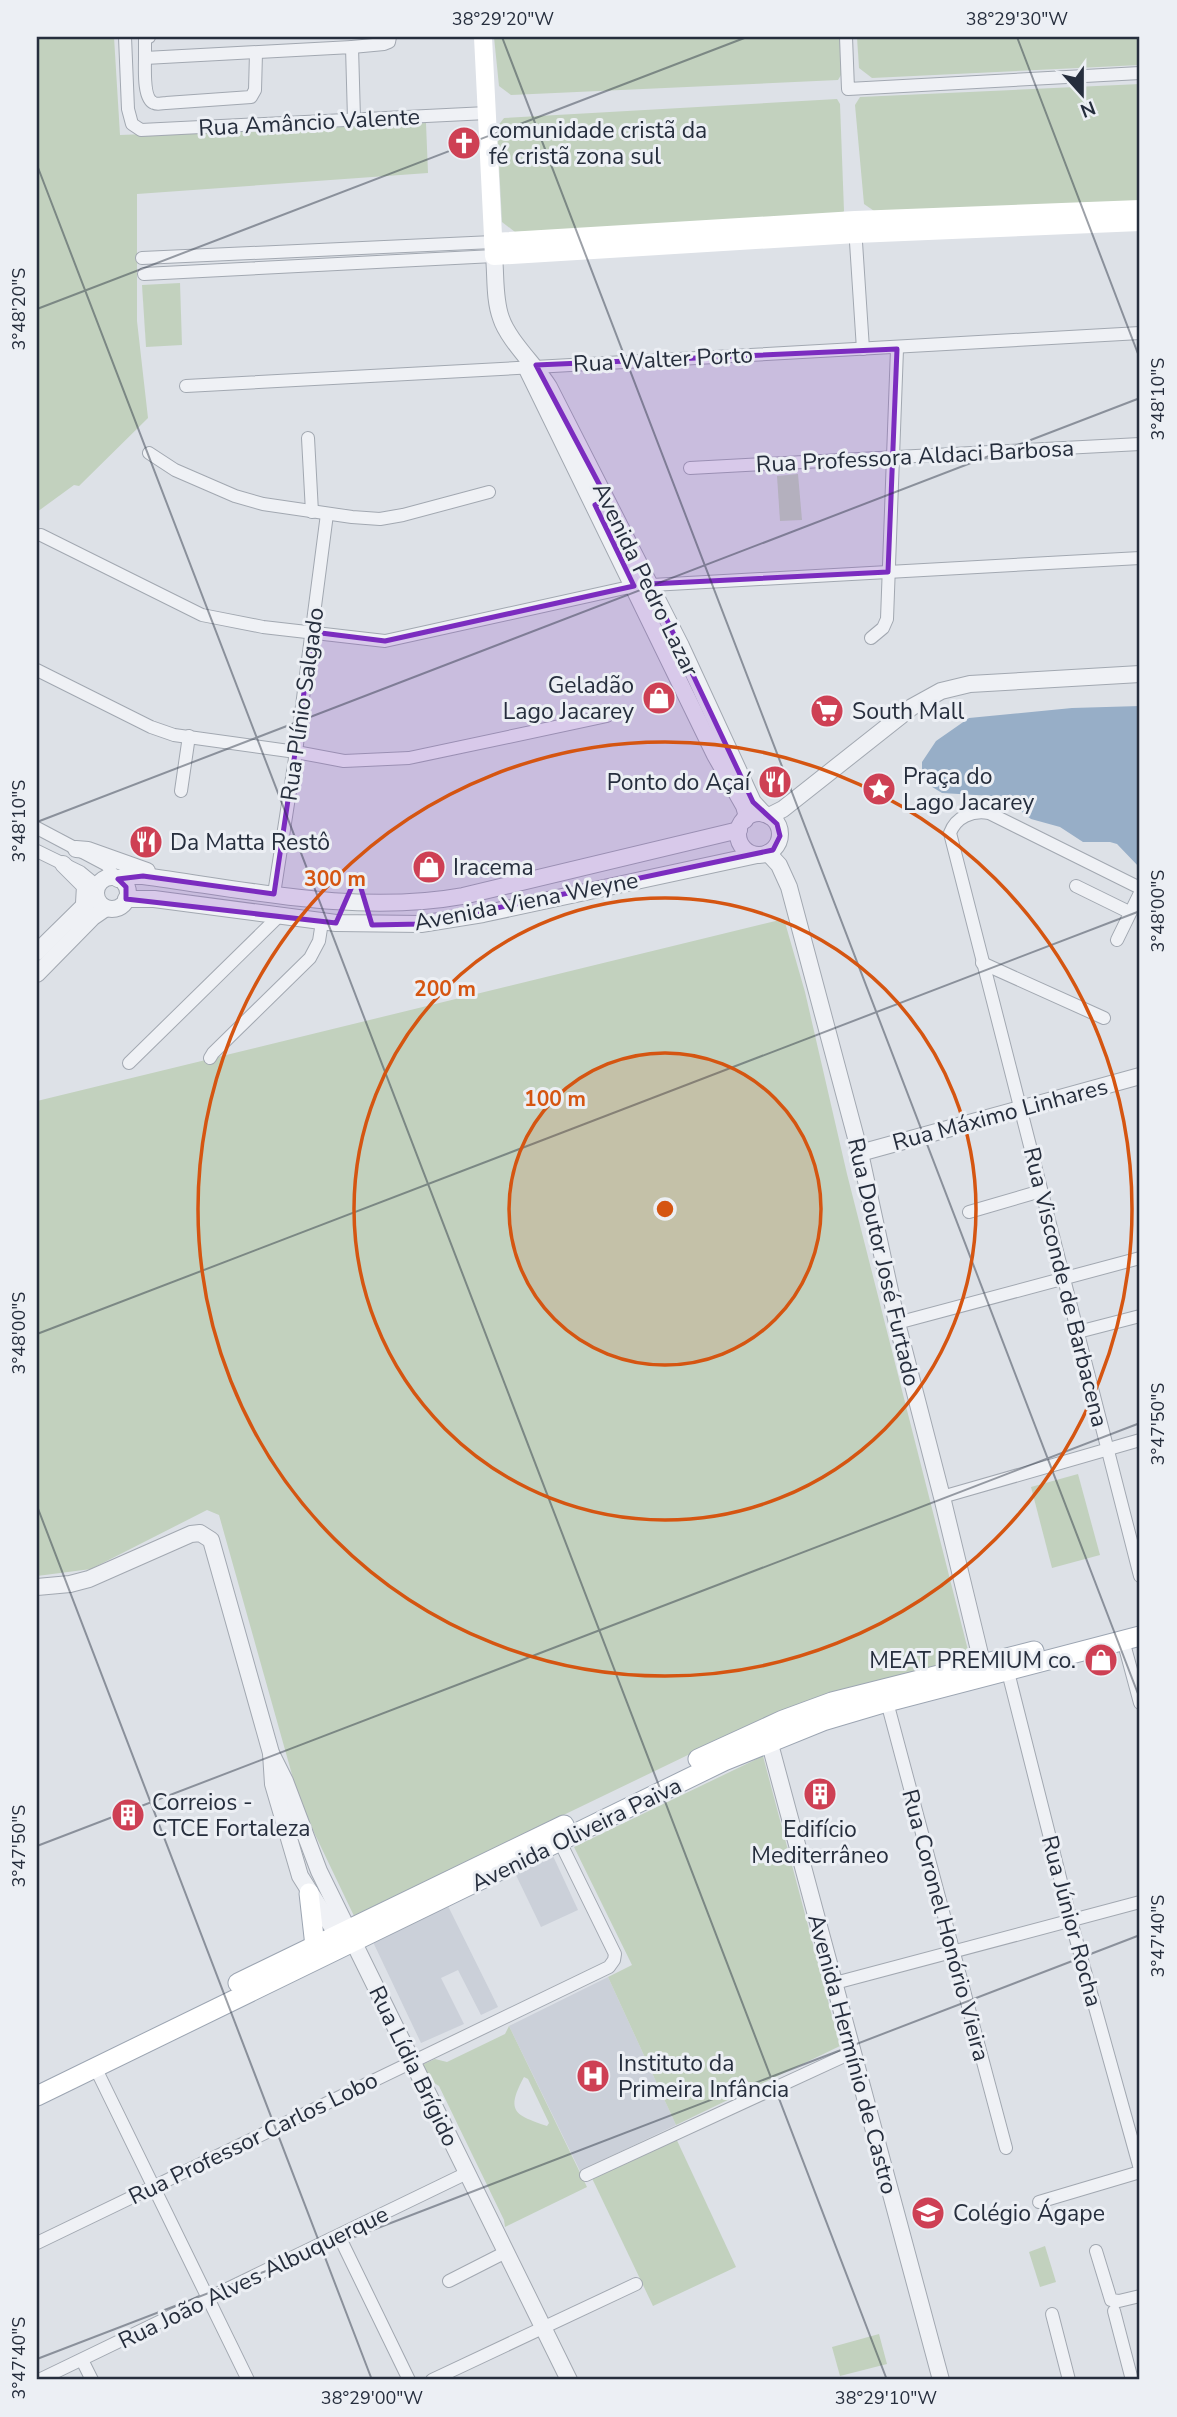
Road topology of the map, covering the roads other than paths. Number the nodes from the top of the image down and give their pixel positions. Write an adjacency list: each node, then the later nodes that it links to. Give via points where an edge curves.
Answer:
1 (125, 37): 11 (street, Rua Amâncio Valente, via 128,109 132,124 141,130)
2 (149, 37): 8 (street, via 145,39)
3 (390, 37): 6 (street, via 384,44)
4 (483, 37): 10 (main road, Avenida Pedro Lazar)
5 (846, 37): 9 (street, via 848,89)
6 (352, 47): 7 (street); 11 (street)
7 (256, 54): 8 (street); 8 (street, via 251,97 166,103 149,99)
8 (145, 58)
9 (1140, 73)
10 (487, 113): 11 (street, Rua Amâncio Valente); 16 (main road, Avenida Pedro Lazar)
11 (354, 120)
12 (1140, 209): 14 (main road)
13 (1140, 222): 14 (main road)
14 (855, 227): 16 (main road); 25 (street)
15 (356, 249): 16 (street); 17 (street); 20 (street)
16 (493, 249): 20 (street); 27 (street, Avenida Pedro Lazar, via 500,315)
17 (231, 254): 18 (street); 21 (street)
18 (195, 256): 19 (street); 22 (street)
19 (142, 258)
20 (358, 263): 21 (street)
21 (232, 270): 22 (street)
22 (196, 271): 23 (street)
23 (144, 274)
24 (1140, 333): 26 (street, Rua Walter Porto)
25 (863, 349): 26 (street, Rua Walter Porto); 27 (street, Rua Walter Porto)
26 (897, 349): 32 (street)
27 (531, 366): 28 (street, Rua Walter Porto); 40 (street, Avenida Pedro Lazar, via 550,387)
28 (186, 386)
29 (308, 438): 35 (street)
30 (1140, 444): 32 (street, Rua Professora Aldaci Barbosa)
31 (149, 453): 35 (street, via 175,470 235,496)
32 (894, 457): 33 (street, Rua Professora Aldaci Barbosa); 39 (street)
33 (690, 468)
34 (489, 492): 36 (street, via 380,519)
35 (312, 512): 36 (street)
36 (327, 514): 41 (street, Rua Plínio Salgado)
37 (41, 534): 41 (street, via 202,615)
38 (1140, 558): 39 (street)
39 (888, 572): 40 (street); 42 (street, via 887,619)
40 (642, 585): 41 (street, via 386,641); 45 (street, Avenida Pedro Lazar)
41 (313, 632): 48 (street, Rua Plínio Salgado)
42 (871, 638)
43 (37, 670): 47 (street, via 151,727)
44 (1140, 674): 50 (street, via 970,684 941,691 906,712 776,814)
45 (691, 685): 50 (street, Avenida Pedro Lazar, via 755,806); 51 (street, Avenida Pedro Lazar, via 715,755 744,806)
46 (607, 716): 48 (street, via 409,758 344,761)
47 (189, 736): 48 (street); 49 (street)
48 (296, 752): 62 (street, Rua Plínio Salgado)
49 (181, 791)
50 (766, 815): 51 (street, via 755,814); 55 (street, via 778,824 780,835 776,846)
51 (742, 825): 55 (street, via 743,847); 65 (street, Avenida Viena Weyne, via 463,895 419,902)
52 (37, 828): 53 (street)
53 (76, 849): 57 (street, via 107,865); 58 (street)
54 (37, 851): 56 (street)
55 (762, 854): 70 (street, Avenida Viena Weyne, via 446,921); 80 (street, Rua Doutor José Furtado, via 779,865 789,887)
56 (64, 864): 61 (street)
57 (116, 878): 58 (street, Avenida Viena Weyne); 61 (street, via 106,878); 63 (street, via 126,887)
58 (158, 878): 62 (street, Avenida Viena Weyne)
59 (1076, 886): 67 (street)
60 (1140, 891): 67 (street); 73 (street, Rua Visconde de Barbacena, via 999,817 982,812 958,820 950,837)
61 (92, 894): 66 (street); 72 (street)
62 (274, 894): 64 (street, Avenida Viena Weyne)
63 (126, 899): 66 (street, via 118,908); 68 (street, Avenida Viena Weyne)
64 (339, 901): 65 (street, Avenida Viena Weyne); 69 (street, via 341,913)
65 (370, 902): 70 (street, via 366,912)
66 (106, 908): 74 (street)
67 (1129, 912): 71 (street)
68 (278, 917): 69 (street, Avenida Viena Weyne); 77 (street)
69 (329, 922): 70 (street, Avenida Viena Weyne); 76 (street, via 310,958)
70 (372, 925)
71 (1117, 940)
72 (37, 952)
73 (982, 962): 75 (street); 79 (street, Rua Visconde de Barbacena)
74 (37, 974)
75 (1104, 1018)
76 (210, 1058)
77 (129, 1063)
78 (1140, 1076): 79 (street, Rua Máximo Linhares)
79 (1020, 1108): 80 (street, Rua Máximo Linhares); 81 (street, Rua Visconde de Barbacena)
80 (860, 1153): 86 (street, Rua Doutor José Furtado)
81 (1041, 1191): 82 (street); 84 (street, Rua Visconde de Barbacena)
82 (968, 1212)
83 (1140, 1258): 84 (street)
84 (1064, 1278): 86 (street); 87 (street, Rua Visconde de Barbacena)
85 (1140, 1316): 87 (street)
86 (897, 1323): 90 (street, Rua Doutor José Furtado)
87 (1078, 1332): 89 (street, Rua Visconde de Barbacena)
88 (1140, 1440): 89 (street)
89 (1107, 1448): 90 (street); 91 (street, Rua Visconde de Barbacena)
90 (942, 1497): 95 (street, Rua Doutor José Furtado)
91 (1140, 1576)
92 (37, 1587): 100 (street, Rua Lídia Brígido, via 89,1579 191,1534 204,1534 213,1543)
93 (1140, 1623): 95 (main road, Avenida Oliveira Paiva)
94 (1132, 1638): 96 (main road, Avenida Oliveira Paiva); 98 (street)
95 (984, 1671): 96 (main road, Avenida Oliveira Paiva); 97 (main road, Avenida Oliveira Paiva); 99 (main road, Avenida Oliveira Paiva, via 832,1702)
96 (1008, 1672): 105 (street, Rua Júnior Rocha)
97 (887, 1702): 99 (main road, Avenida Oliveira Paiva); 108 (street, Rua Coronel Honório Vieira)
98 (1140, 1703)
99 (767, 1735): 101 (main road, Avenida Oliveira Paiva); 106 (main road, Avenida Oliveira Paiva); 109 (street, Avenida Hermínio de Castro)
100 (271, 1753): 102 (street, Rua Lídia Brígido); 103 (street, Rua Lídia Brígido, via 273,1784)
101 (560, 1842): 106 (main road, Avenida Oliveira Paiva); 111 (street, Rua Professor Carlos Lobo, via 615,1954 612,1964)
102 (320, 1871): 103 (street, via 308,1866 302,1869); 106 (street, Rua Lídia Brígido)
103 (304, 1884): 106 (street, Rua Lídia Brígido, via 332,1927); 107 (main road)
104 (1140, 1902): 105 (street)
105 (1071, 1921): 108 (street); 116 (street, Rua Júnior Rocha)
106 (347, 1935): 107 (main road, Avenida Oliveira Paiva); 111 (street, Rua Lídia Brígido); 112 (main road, Avenida Oliveira Paiva)
107 (315, 1946): 113 (main road, Avenida Oliveira Paiva)
108 (953, 1952): 109 (street); 115 (street, Rua Coronel Honório Vieira)
109 (835, 1983): 110 (street, Avenida Hermínio de Castro)
110 (853, 2052): 118 (street); 133 (street, Avenida Hermínio de Castro)
111 (411, 2062): 117 (street, Rua Lídia Brígido); 119 (street, Rua Professor Carlos Lobo)
112 (95, 2067): 114 (main road, Avenida Oliveira Paiva); 119 (street)
113 (37, 2081)
114 (37, 2096)
115 (1006, 2148)
116 (1140, 2171): 120 (street)
117 (467, 2173): 121 (street, Rua João Alves Albuquerque); 124 (street, Rua Lídia Brígido)
118 (586, 2175)
119 (153, 2186): 122 (street, Rua Professor Carlos Lobo); 128 (street)
120 (1039, 2202)
121 (340, 2236): 128 (street, Rua João Alves Albuquerque); 137 (street)
122 (37, 2243)
123 (1096, 2251): 127 (street, via 1111,2300)
124 (506, 2252): 125 (street); 131 (street, Rua Lídia Brígido)
125 (449, 2281)
126 (636, 2284): 131 (street)
127 (1140, 2296)
128 (208, 2297): 132 (street, Rua João Alves Albuquerque); 136 (street)
129 (1114, 2311): 141 (street)
130 (1052, 2314): 140 (street)
131 (544, 2328): 138 (street); 139 (street, Rua Lídia Brígido)
132 (82, 2360): 134 (street, Rua João Alves Albuquerque); 135 (street)
133 (936, 2378)
134 (39, 2380)
135 (92, 2380)
136 (248, 2380)
137 (409, 2380)
138 (432, 2380)
139 (569, 2380)
140 (1069, 2380)
141 (1132, 2380)

